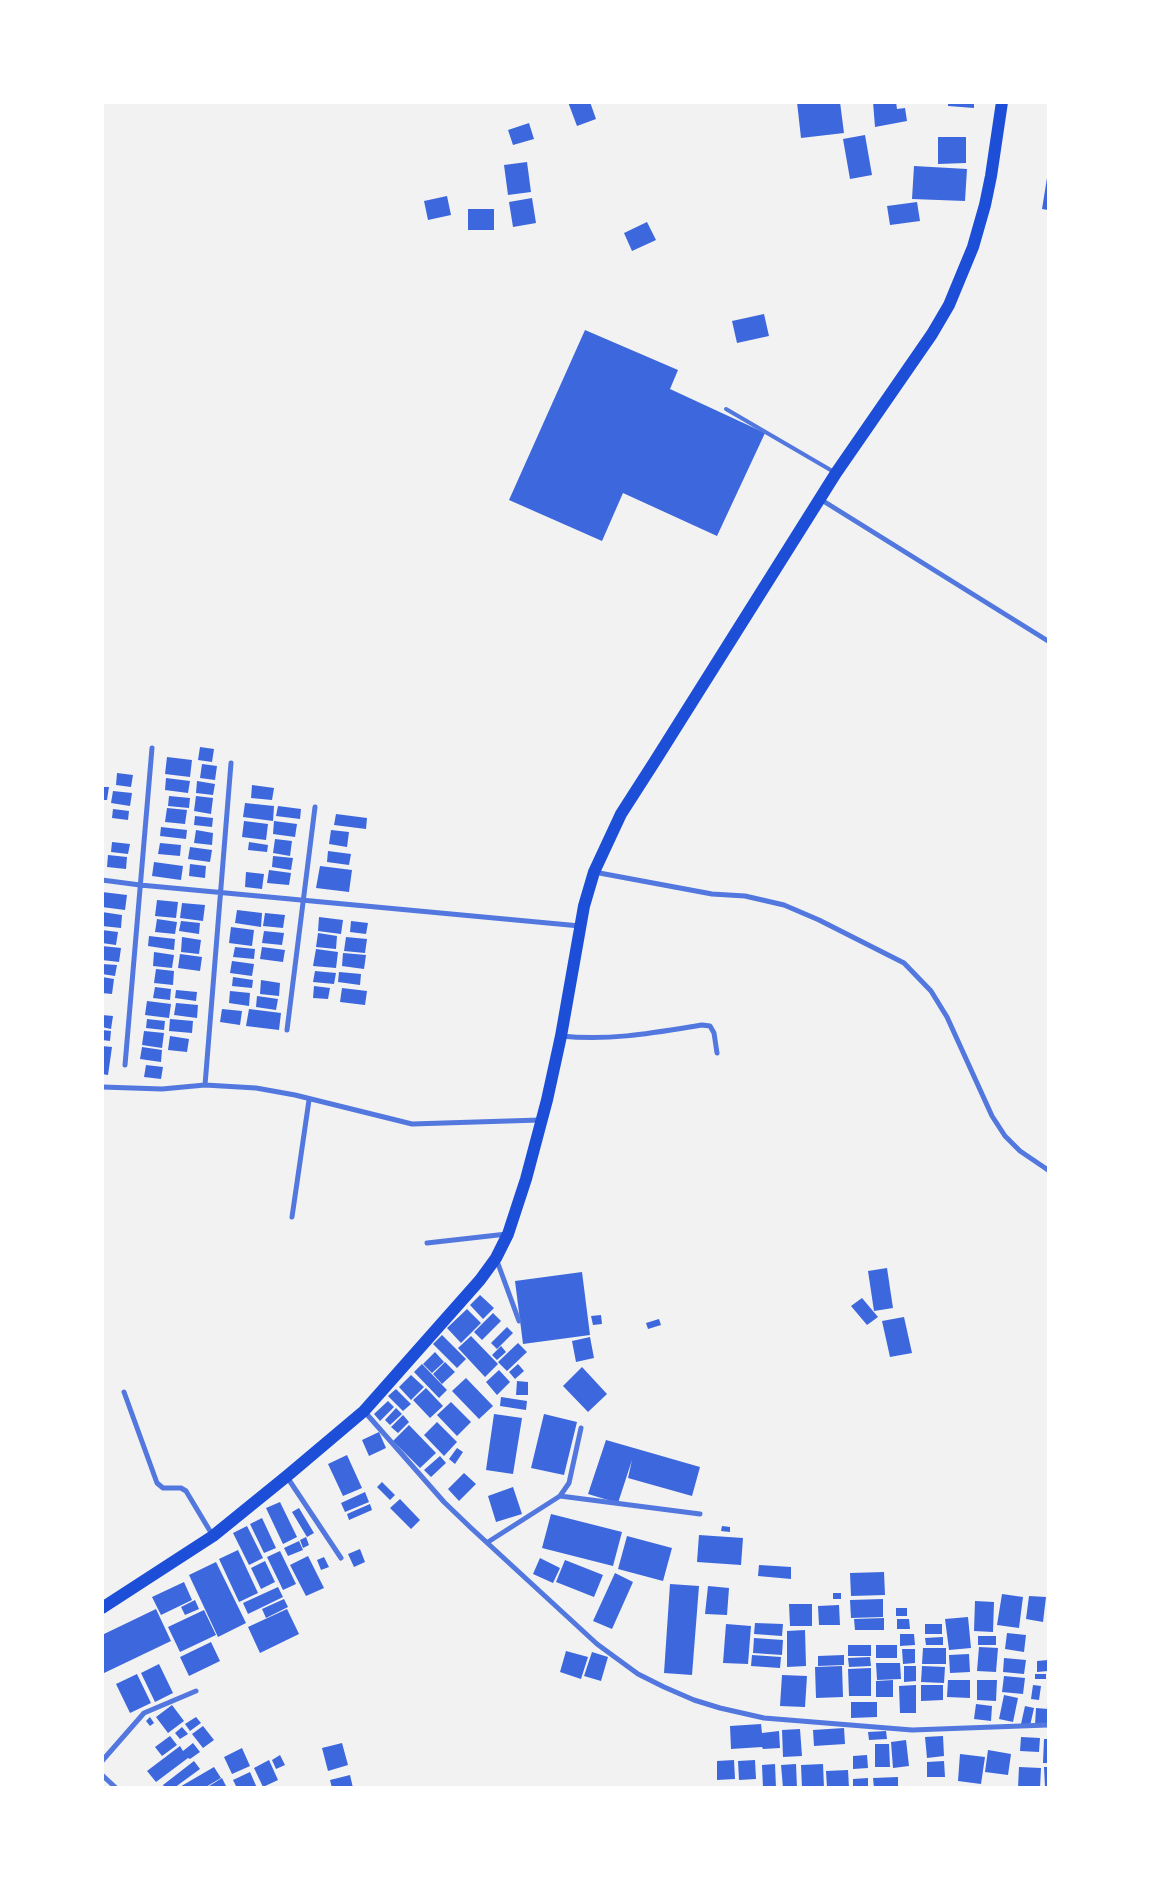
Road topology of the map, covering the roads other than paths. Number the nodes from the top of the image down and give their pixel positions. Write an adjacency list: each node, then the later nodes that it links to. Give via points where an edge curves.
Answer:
1 (1002, 102): 3 (main road, via 985,205 962,276 932,334)
2 (726, 409): 3 (lane)
3 (836, 473): 4 (main road)
4 (820, 499): 5 (street); 9 (main road, via 622,814)
5 (1048, 641)
6 (152, 748): 11 (street)
7 (231, 763): 12 (street)
8 (314, 807): 13 (street)
9 (594, 872): 14 (main road); 23 (street, via 784,904 904,963 931,991 947,1017 992,1116 1005,1136)
10 (102, 880): 11 (street)
11 (140, 885): 12 (street); 18 (street)
12 (220, 893): 13 (street); 19 (street)
13 (303, 900): 14 (street); 15 (street)
14 (580, 926): 16 (main road)
15 (287, 1030)
16 (561, 1036): 17 (street, via 598,1039 702,1025 710,1026 714,1033); 22 (main road)
17 (717, 1053)
18 (125, 1065)
19 (205, 1086): 20 (street, via 162,1089); 21 (street, via 256,1088)
20 (102, 1087)
21 (310, 1100): 22 (street, via 412,1124); 24 (street)
22 (541, 1120): 25 (main road)
23 (1048, 1170)
24 (292, 1217)
25 (508, 1234): 26 (street); 27 (main road)
26 (427, 1243)
27 (496, 1258): 28 (street); 30 (main road)
28 (519, 1321)
29 (124, 1392): 35 (street, via 157,1483 163,1488 186,1491)
30 (364, 1411): 32 (main road); 36 (street, via 444,1502)
31 (582, 1428): 33 (street, via 569,1483)
32 (287, 1476): 35 (main road); 37 (street)
33 (560, 1496): 34 (street); 36 (street)
34 (700, 1514)
35 (214, 1536): 38 (main road)
36 (488, 1542): 40 (street, via 597,1644 638,1674 694,1700 764,1718 912,1730)
37 (341, 1558)
38 (102, 1608)
39 (196, 1691): 41 (street, via 144,1713)
40 (1048, 1726)
41 (102, 1761)
42 (102, 1775): 43 (street)
43 (116, 1788)

